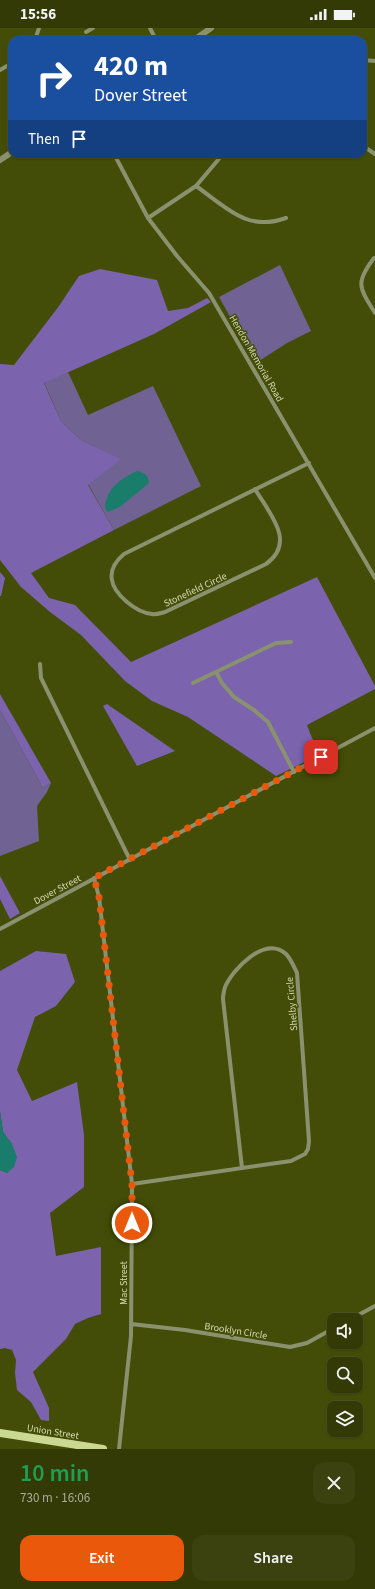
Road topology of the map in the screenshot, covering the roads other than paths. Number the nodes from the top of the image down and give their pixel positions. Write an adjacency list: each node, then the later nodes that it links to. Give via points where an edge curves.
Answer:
1 (93, 28): 3 (street)
2 (211, 28): 4 (street)
3 (86, 32)
4 (200, 36)
5 (116, 158): 8 (street, Hendon Memorial Road)
6 (218, 158): 7 (street)
7 (196, 186): 8 (street); 9 (street, via 248,221 274,222)
8 (148, 218): 12 (street, Hendon Memorial Road, via 209,293)
9 (286, 218)
10 (374, 258): 11 (street, via 361,279 366,299)
11 (375, 313)
12 (308, 463): 13 (street, Stonefield Circle); 14 (street, Hendon Memorial Road)
13 (255, 489): 13 (street, Stonefield Circle, via 124,554 116,563 111,575 118,594 145,613 165,612 266,564 278,553 279,531)
14 (375, 578)
15 (290, 642): 17 (street, via 276,643)
16 (40, 664): 21 (street, via 41,678)
17 (216, 672): 18 (street); 20 (street, via 234,697 268,722)
18 (193, 683)
19 (375, 728): 20 (street, Dover Street)
20 (294, 772): 21 (street, Dover Street)
21 (130, 860): 22 (street, Dover Street)
22 (94, 878): 23 (street, Dover Street); 25 (street, Mac Street, via 99,897)
23 (0, 929)
24 (242, 1168): 24 (street, Shelby Circle, via 224,991 233,975 256,953 266,948 276,949 286,954 297,973 308,1149 300,1158 291,1161); 25 (street, Shelby Circle)
25 (132, 1184): 28 (street, Mac Street)
26 (375, 1306): 27 (street)
27 (362, 1313)
28 (131, 1324): 29 (street, Brooklyn Circle, via 290,1347 307,1343); 32 (street, Mac Street)
29 (327, 1332)
30 (0, 1433): 31 (main road, Union Street)
31 (103, 1449)
32 (119, 1449)

